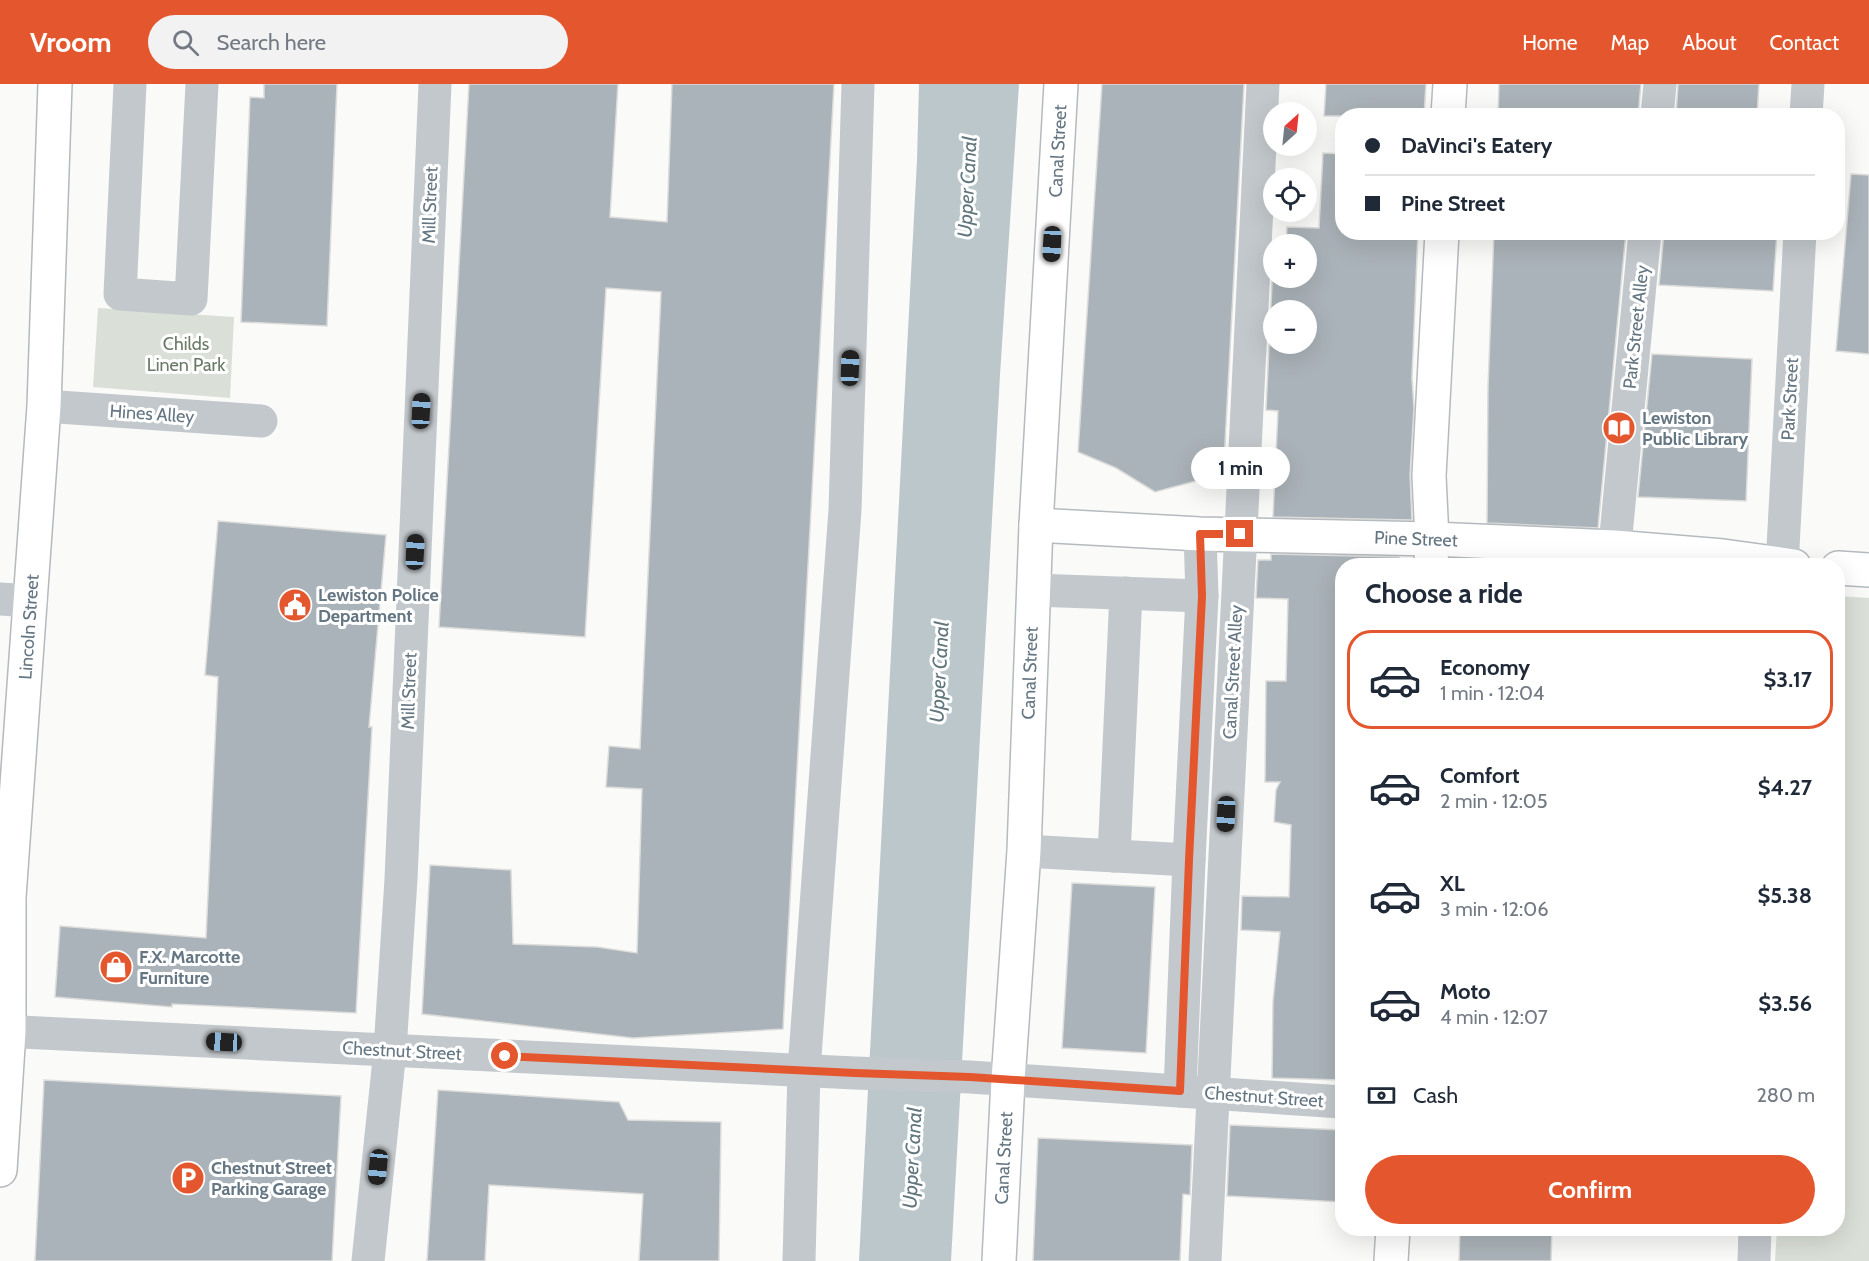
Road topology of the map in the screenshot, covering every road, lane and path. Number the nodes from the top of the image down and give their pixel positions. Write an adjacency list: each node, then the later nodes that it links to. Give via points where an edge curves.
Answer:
1 (55, 84): 17 (main road, Lincoln Street)
2 (130, 84): 3 (street, via 120,294 191,299)
3 (202, 84)
4 (435, 84): 36 (street, Mill Street)
5 (858, 84): 37 (street, via 845,510)
6 (1061, 84): 19 (main road, Canal Street)
7 (1263, 84): 21 (street, Canal Street Alley)
8 (1450, 84): 11 (main road)
9 (1660, 84): 12 (street)
10 (1808, 84): 13 (street)
11 (1448, 108)
12 (1658, 108)
13 (1806, 108)
14 (1442, 240): 22 (main road, via 1429,476)
15 (1644, 240): 23 (street, Park Street Alley)
16 (1800, 240): 25 (street, Park Street)
17 (44, 406): 18 (street, Hines Alley); 31 (main road, Lincoln Street)
18 (261, 422)
19 (1036, 525): 20 (main road, Pine Street); 28 (main road, Canal Street)
20 (1200, 534): 21 (main road, Pine Street); 30 (street)
21 (1240, 534): 22 (main road, Pine Street); 39 (street, Canal Street Alley)
22 (1431, 552): 23 (main road, Pine Street)
23 (1613, 556): 24 (main road, Pine Street)
24 (1737, 558)
25 (1786, 558)
26 (1845, 568): 27 (main road)
27 (1869, 570)
28 (1034, 590): 29 (street); 32 (main road, Canal Street)
29 (1126, 593): 30 (street); 33 (street)
30 (1202, 596): 34 (street)
31 (16, 600): 35 (main road, Lincoln Street)
32 (1024, 851): 33 (street); 38 (main road, Canal Street)
33 (1114, 856): 34 (street)
34 (1189, 860): 39 (street)
35 (4, 1031): 36 (street, Chestnut Street); 41 (main road, Lincoln Street)
36 (390, 1050): 37 (street, Chestnut Street); 44 (street, Mill Street)
37 (804, 1070): 38 (street, Chestnut Street); 45 (street)
38 (1008, 1080): 39 (street, Chestnut Street); 46 (main road, Canal Street)
39 (1196, 1092): 40 (street, Chestnut Street); 47 (street, Canal Street Alley)
40 (1335, 1102)
41 (0, 1170)
42 (1393, 1236): 48 (main road)
43 (1755, 1236): 49 (street)
44 (368, 1261)
45 (799, 1261)
46 (999, 1261)
47 (1205, 1261)
48 (1391, 1261)
49 (1754, 1261)

